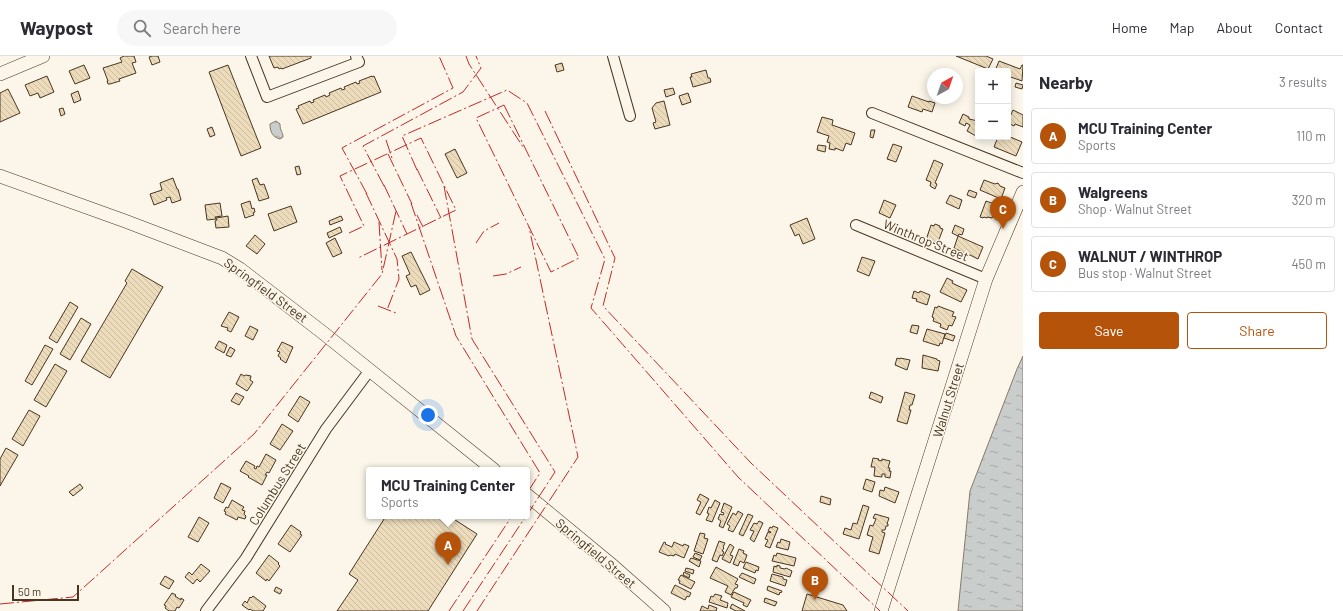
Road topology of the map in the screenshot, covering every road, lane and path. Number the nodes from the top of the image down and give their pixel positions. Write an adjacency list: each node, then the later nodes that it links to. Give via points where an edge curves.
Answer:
1 (43, 56): 5 (main road)
2 (251, 56): 4 (street, via 267,97)
3 (613, 56): 7 (street)
4 (358, 59)
5 (0, 74)
6 (872, 113): 8 (street)
7 (630, 116)
8 (1023, 173)
9 (0, 176): 13 (main road, Springfield Street, via 222,258 273,294)
10 (1023, 192): 12 (main road, Walnut Street)
11 (856, 225): 12 (street, Winthrop Street)
12 (986, 278): 18 (main road, Walnut Street)
13 (370, 370): 14 (main road, Springfield Street); 16 (street, Columbus Street, via 326,429 246,558)
14 (490, 467)
15 (530, 498): 17 (main road, Springfield Street)
16 (206, 611)
17 (664, 611)
18 (881, 611)

